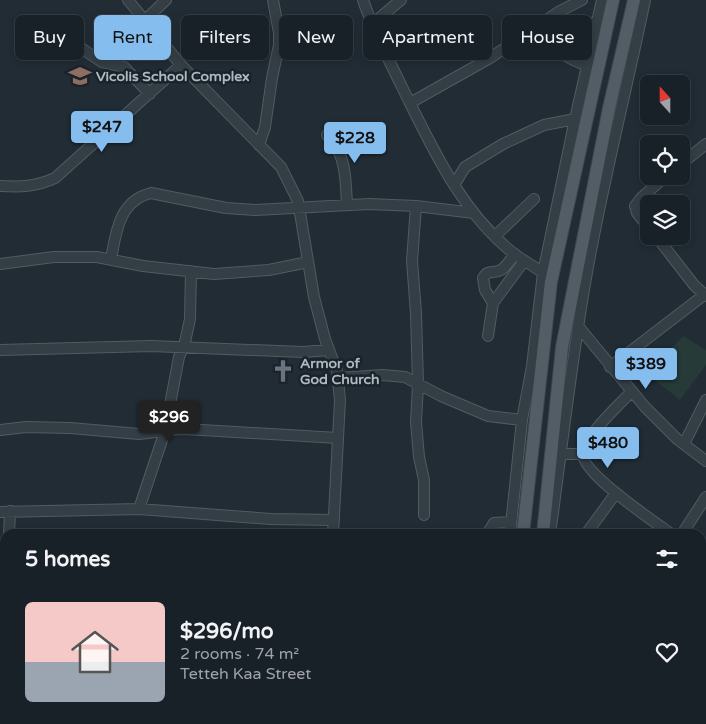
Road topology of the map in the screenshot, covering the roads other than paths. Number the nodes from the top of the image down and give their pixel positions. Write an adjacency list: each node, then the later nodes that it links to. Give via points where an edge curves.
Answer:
1 (128, 0): 13 (street)
2 (166, 0): 14 (street)
3 (273, 0): 30 (street, via 279,45)
4 (363, 0): 15 (street)
5 (402, 0): 16 (street)
6 (558, 0): 12 (street)
7 (582, 0): 12 (street)
8 (602, 0): 17 (street)
9 (613, 0): 25 (main road)
10 (634, 0): 26 (main road)
11 (645, 0): 47 (street)
12 (560, 11): 24 (street, via 490,58)
13 (141, 15)
14 (150, 15)
15 (369, 15)
16 (383, 15)
17 (596, 23): 22 (street); 22 (street, via 566,25 561,30 558,43 564,53)
18 (84, 50): 23 (street, via 102,62 124,67)
19 (171, 53): 21 (street)
20 (389, 60): 24 (street)
21 (181, 66): 23 (street); 30 (street)
22 (587, 66): 27 (street)
23 (150, 94): 35 (street, via 55,178 40,185)
24 (410, 104): 33 (street)
25 (589, 104): 26 (main road); 32 (main road)
26 (609, 108): 44 (main road)
27 (575, 119): 32 (street); 33 (street, via 544,125 503,144 465,167)
28 (327, 135): 39 (street, via 341,159)
29 (706, 144): 31 (street)
30 (259, 145): 41 (street, via 281,167)
31 (690, 157)
32 (570, 168): 54 (street); 82 (main road, via 551,282)
33 (454, 185): 42 (street)
34 (656, 185): 36 (street)
35 (0, 186)
36 (644, 195)
37 (534, 199): 45 (street)
38 (640, 199): 43 (street, via 635,206)
39 (347, 205): 40 (street); 41 (street)
40 (416, 206): 42 (street); 64 (street, via 412,261)
41 (300, 208): 49 (street, via 226,208 151,193 142,195 124,211 118,223); 51 (street)
42 (474, 213): 45 (street)
43 (640, 217)
44 (585, 231): 47 (main road); 71 (main road, via 562,347)
45 (495, 236): 48 (street)
46 (663, 245): 55 (street)
47 (591, 253): 57 (street)
48 (515, 254): 50 (street); 56 (street, via 503,269 490,271 482,278)
49 (111, 259): 52 (street, via 54,258); 53 (street)
50 (524, 261): 54 (street); 56 (street)
51 (308, 262): 53 (street, via 244,272 214,274); 61 (street)
52 (0, 264)
53 (191, 271): 59 (street, via 190,319)
54 (543, 273): 68 (street)
55 (705, 295): 62 (street)
56 (493, 303): 58 (street)
57 (578, 326): 62 (street); 67 (street)
58 (488, 336)
59 (183, 347): 60 (street, via 116,345); 61 (street, via 303,352); 70 (street)
60 (0, 350)
61 (329, 350): 63 (street)
62 (610, 367): 65 (street)
63 (338, 378): 64 (street, via 383,375 405,378); 72 (street)
64 (418, 384): 68 (street, via 488,416); 81 (street, via 417,447 424,480)
65 (631, 392): 73 (street); 75 (street, via 601,424 586,444)
66 (706, 400): 73 (street)
67 (567, 413): 71 (main road); 74 (street)
68 (522, 420): 85 (street)
69 (0, 430): 70 (street, via 26,427 139,434)
70 (165, 431): 72 (street); 79 (street)
71 (555, 431): 83 (main road)
72 (338, 438): 84 (street)
73 (684, 444): 76 (street)
74 (561, 454): 75 (street); 92 (street)
75 (583, 454): 77 (street, via 595,475)
76 (706, 461)
77 (616, 493): 93 (street); 94 (street)
78 (706, 497): 95 (street)
79 (139, 509): 80 (street); 84 (street)
80 (5, 511): 86 (street)
81 (424, 514)
82 (524, 514): 83 (main road, via 532,518); 90 (main road)
83 (544, 517): 91 (main road)
84 (334, 520): 87 (street)
85 (511, 522): 88 (street, via 494,523); 89 (street)
86 (8, 529)
87 (333, 529)
88 (491, 529)
89 (510, 529)
90 (523, 529)
91 (543, 529)
92 (551, 529)
93 (590, 529)
94 (664, 529)
95 (685, 529)

